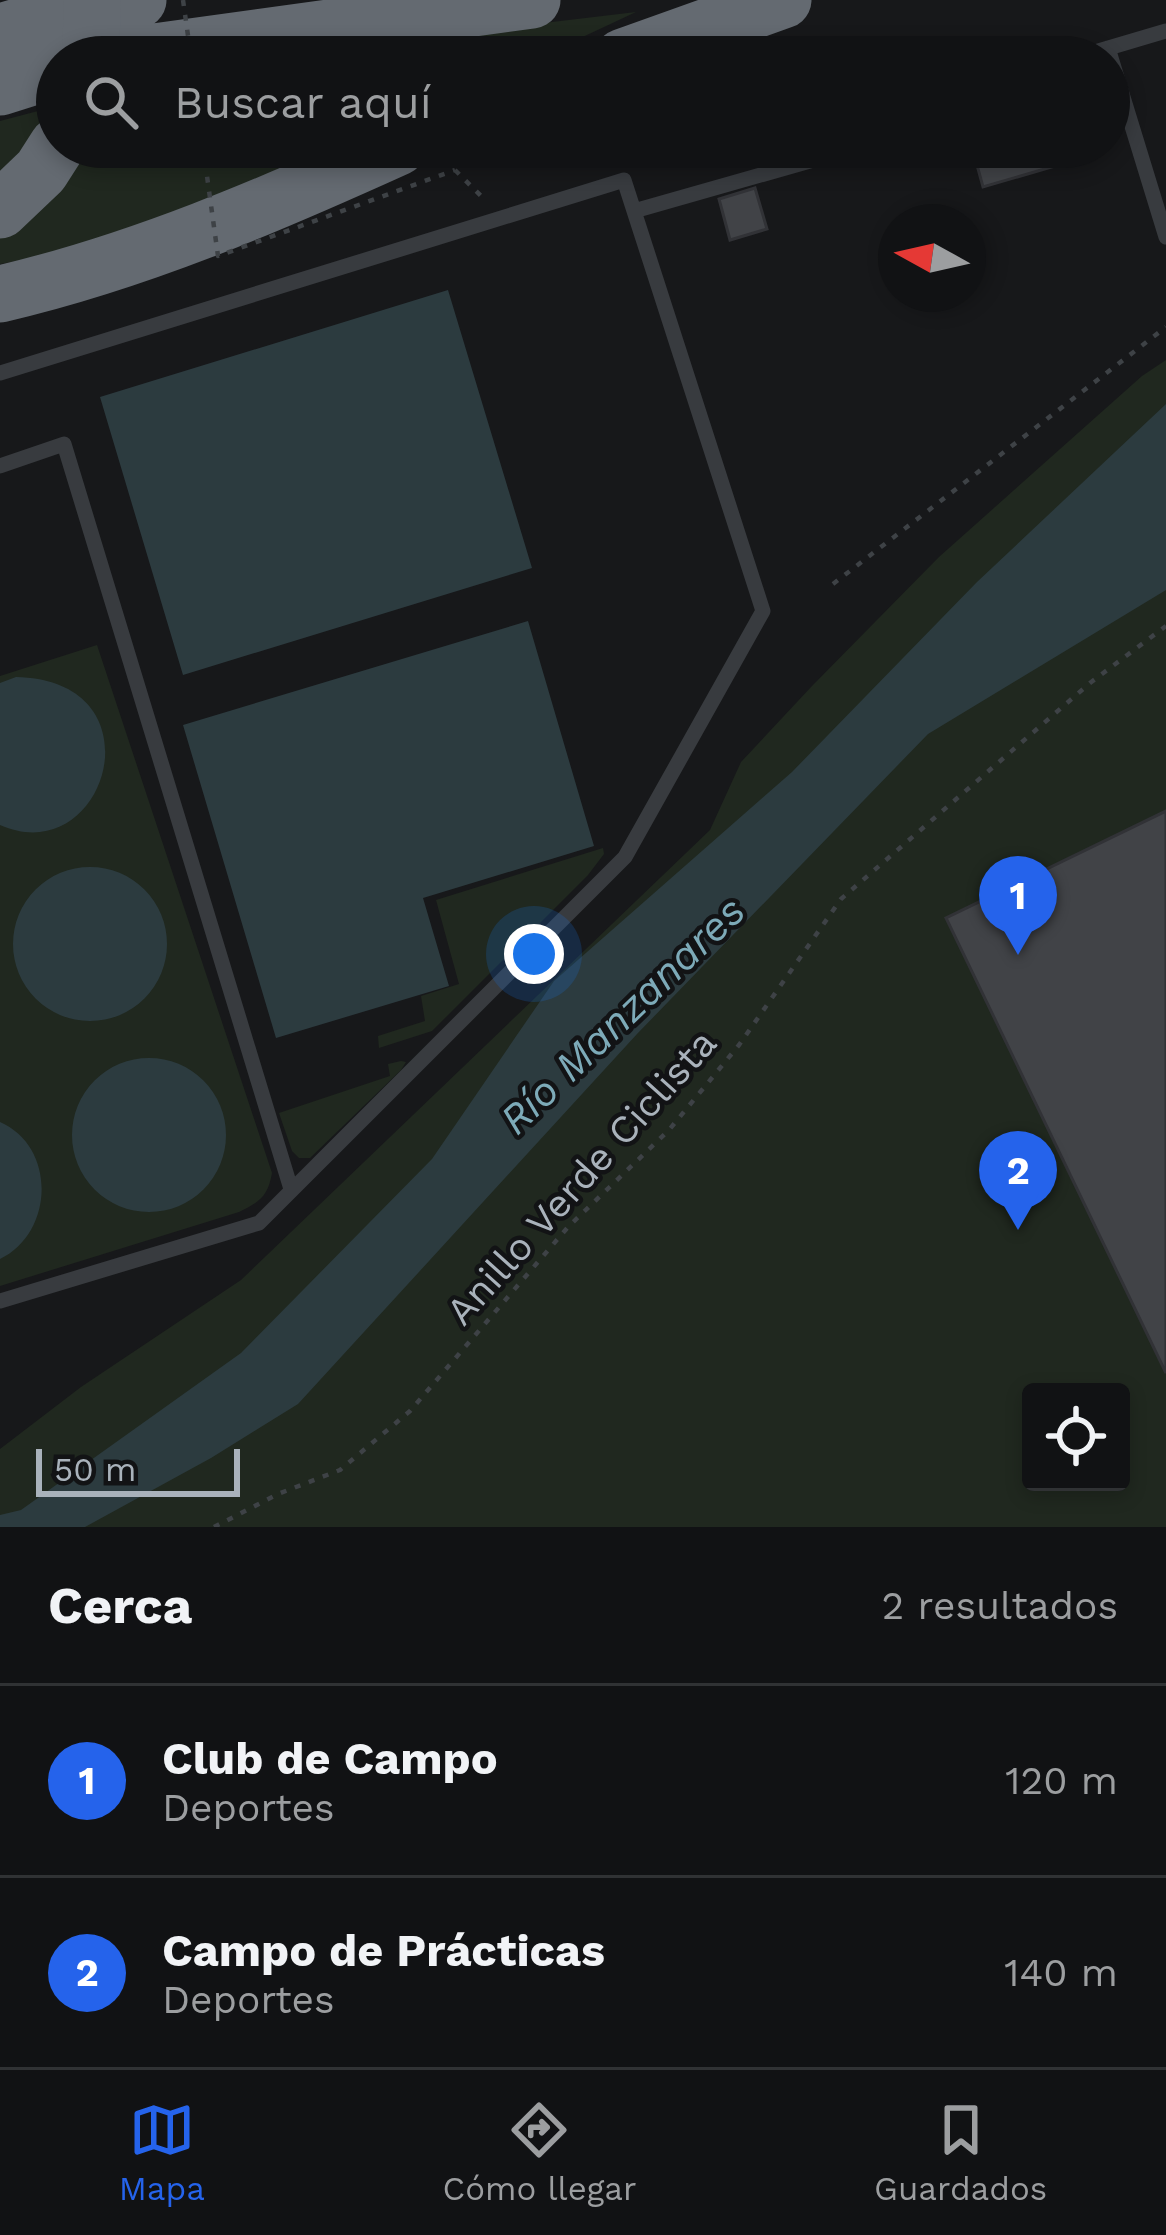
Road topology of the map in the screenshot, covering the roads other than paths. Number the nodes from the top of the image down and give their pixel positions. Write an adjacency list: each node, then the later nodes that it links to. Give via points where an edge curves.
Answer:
1 (92, 0): 7 (highway, bridge)
2 (138, 0): 6 (highway)
3 (532, 0): 8 (highway)
4 (783, 0): 9 (highway)
5 (1166, 31): 10 (lane)
6 (0, 32)
7 (91, 36)
8 (258, 36)
9 (682, 36)
10 (1130, 42)
11 (36, 76): 12 (highway)
12 (0, 87)
13 (1130, 120): 19 (lane)
14 (43, 168): 17 (highway)
15 (351, 168): 20 (highway, via 136,255)
16 (786, 168): 18 (lane)
17 (0, 210)
18 (634, 212): 21 (lane, via 624,180); 23 (lane, via 763,611 625,857)
19 (1166, 237)
20 (0, 294)
21 (0, 373)
22 (0, 466): 23 (lane, via 64,444)
23 (292, 1189): 24 (lane, via 259,1222)
24 (0, 1301)

